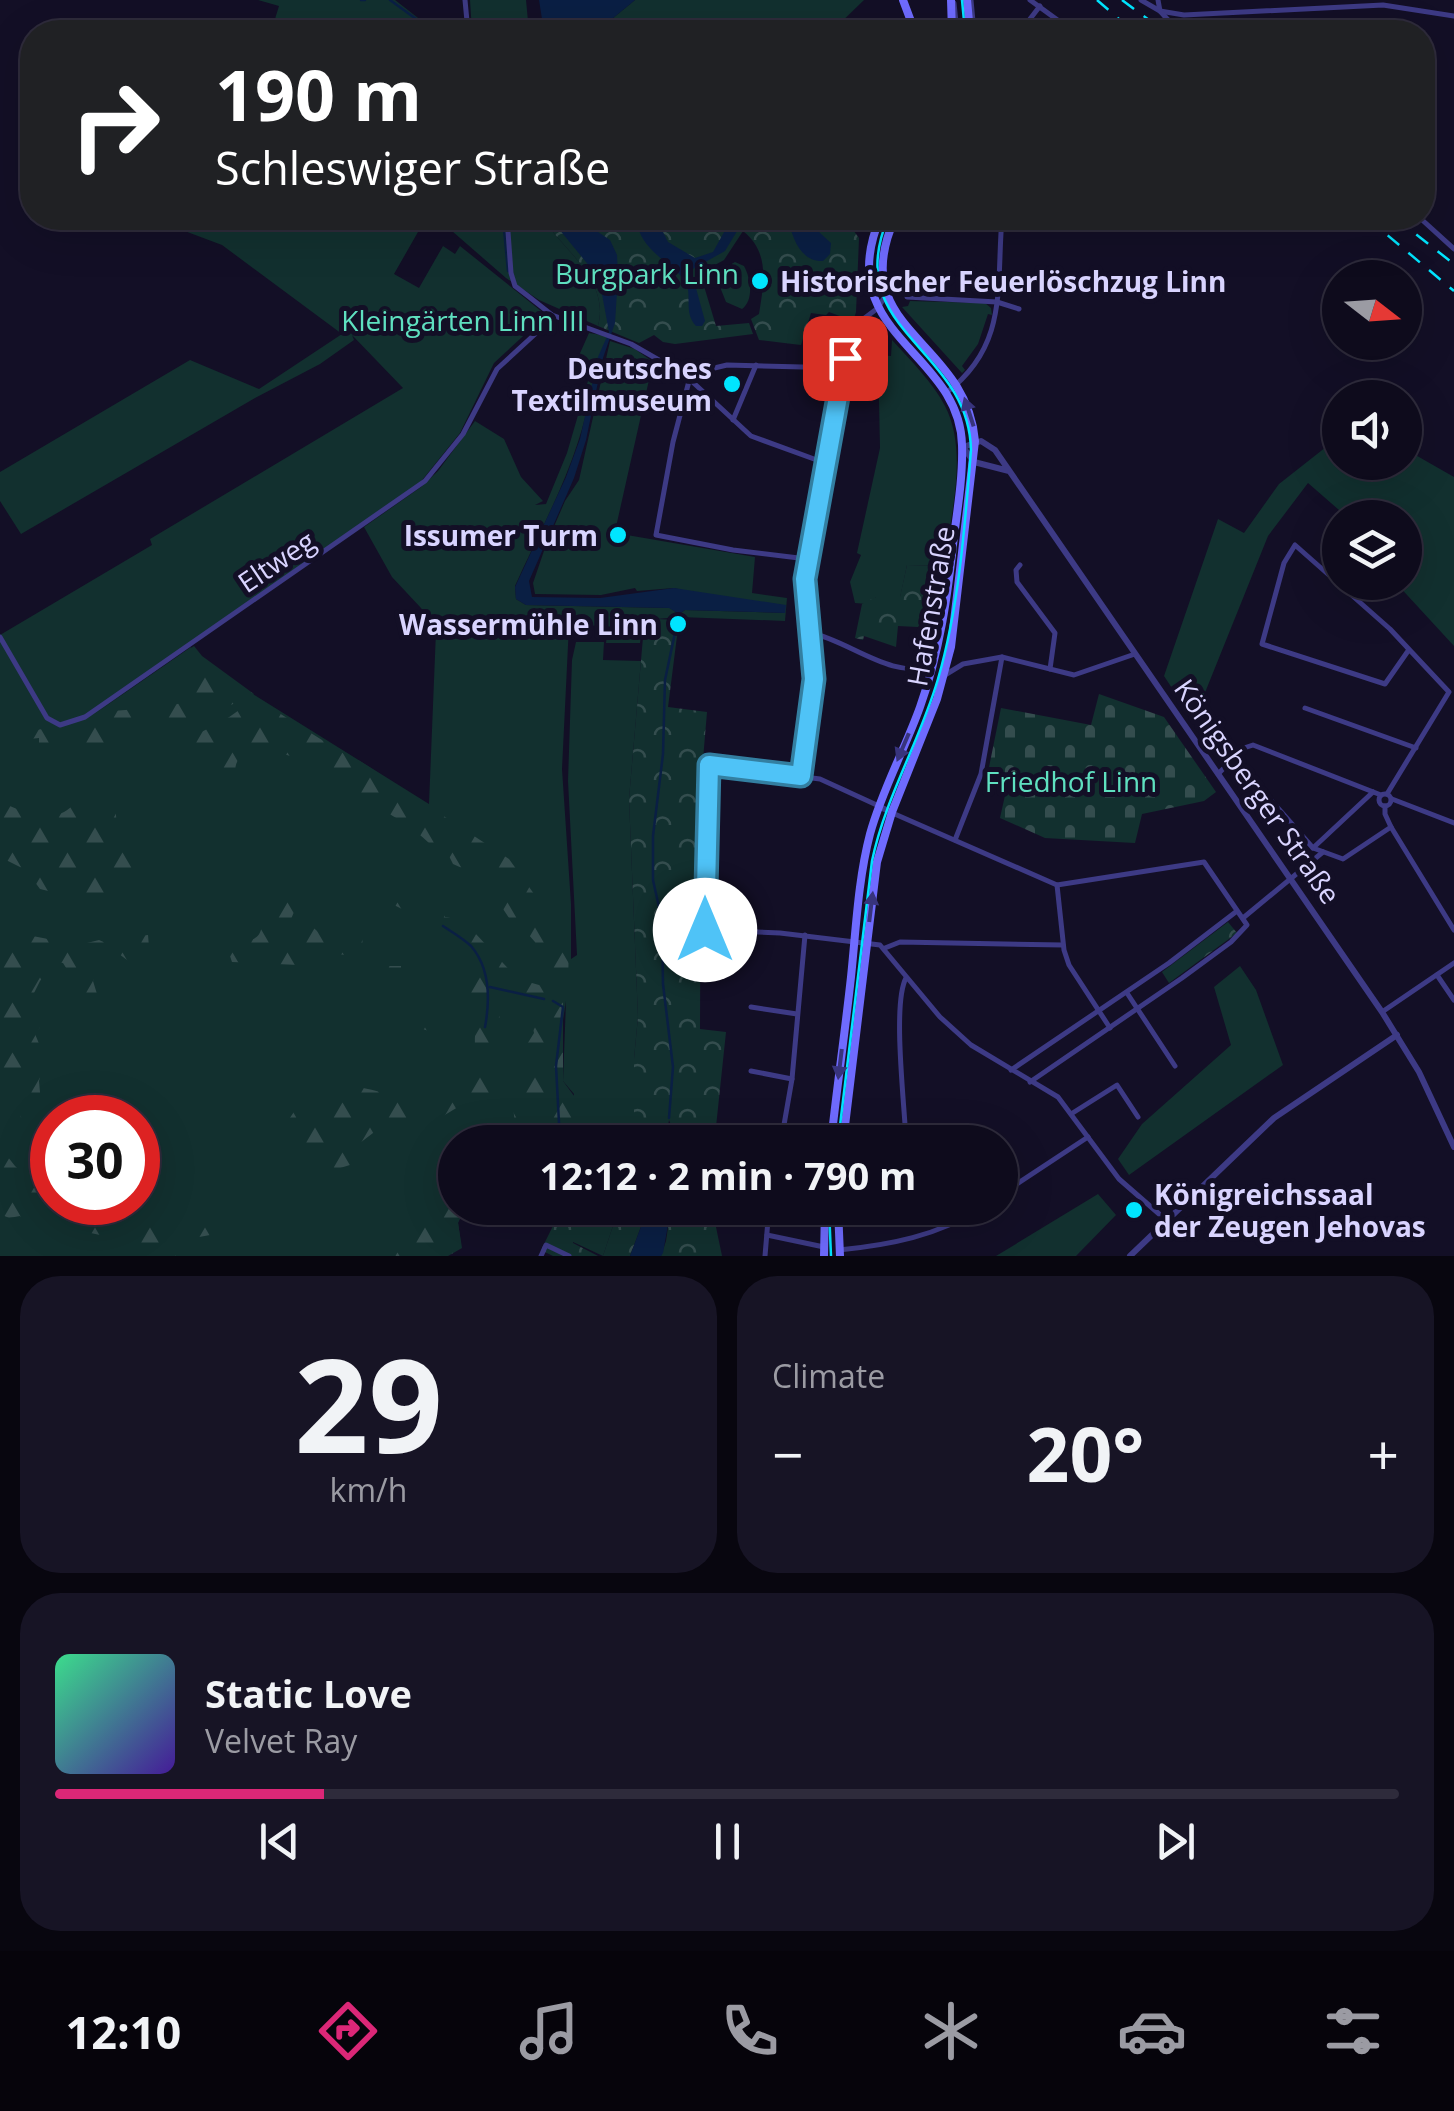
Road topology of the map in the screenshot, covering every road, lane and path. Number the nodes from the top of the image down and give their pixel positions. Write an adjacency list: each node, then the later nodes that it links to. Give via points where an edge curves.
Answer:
1 (1030, 0): 4 (street)
2 (1141, 0): 5 (street)
3 (1158, 0): 5 (street)
4 (1040, 6): 7 (street); 8 (street)
5 (1160, 10): 6 (street, via 1199,16 1383,6); 9 (street)
6 (1454, 16)
7 (1029, 20)
8 (1058, 20)
9 (1169, 20)
10 (508, 230): 21 (street, via 515,286)
11 (877, 230): 19 (main road, via 868,260)
12 (891, 230): 16 (main road, via 884,248)
13 (1003, 230): 18 (street)
14 (1433, 230): 15 (street)
15 (1454, 249)
16 (885, 296): 19 (street); 25 (main road, Hafenstraße)
17 (907, 297): 18 (street)
18 (998, 302): 20 (street); 25 (street, via 982,354)
19 (878, 308): 23 (street, via 858,323); 26 (main road, Hafenstraße)
20 (1019, 308)
21 (552, 315): 24 (street, via 616,337); 36 (street, Eltweg, via 497,369 462,434 418,488 85,717 60,725 47,718)
22 (756, 365): 23 (street); 24 (street, via 713,366); 27 (street)
23 (843, 368): 31 (street)
24 (687, 378): 27 (street); 33 (street, via 657,536)
25 (957, 384): 26 (street); 28 (main road, Hafenstraße, one-way to 25)
26 (946, 393): 29 (main road, Hafenstraße)
27 (733, 420): 31 (street, via 752,436)
28 (975, 442): 29 (street); 30 (main road, Hafenstraße); 32 (street, Königsberger Straße, via 989,445)
29 (963, 447): 30 (street); 41 (main road, Hafenstraße)
30 (974, 462): 32 (street); 37 (main road, Hafenstraße)
31 (825, 463): 33 (street)
32 (1009, 471): 39 (street, Königsberger Straße)
33 (808, 559): 35 (street)
34 (1020, 565): 43 (street, via 1017,582 1055,633)
35 (811, 633): 44 (street); 51 (street, via 814,679)
36 (0, 637)
37 (951, 648): 42 (street); 45 (main road, Hafenstraße)
38 (1408, 651): 38 (street, via 1345,587 1295,545 1262,644 1385,684); 48 (street, via 1450,692)
39 (1135, 654): 43 (street, via 1082,674); 50 (street, Königsberger Straße)
40 (1002, 657): 42 (street); 43 (street); 59 (street, via 976,792)
41 (934, 661): 44 (street); 46 (main road, Hafenstraße)
42 (963, 664): 45 (street)
43 (1050, 668)
44 (912, 669): 46 (street)
45 (943, 678): 56 (main road, Hafenstraße)
46 (927, 685): 54 (main road, Hafenstraße, one-way to 54)
47 (1305, 708): 48 (street)
48 (1416, 748): 53 (street)
49 (1235, 759): 50 (street); 52 (street, via 1253,745); 60 (street)
50 (1218, 774): 62 (street, Königsberger Straße)
51 (801, 776): 54 (street); 69 (street, via 709,765 705,930)
52 (1373, 792): 53 (street); 60 (street)
53 (1387, 796): 55 (street); 55 (street, via 1380,803); 57 (street)
54 (879, 806): 56 (street); 70 (main road, Hafenstraße)
55 (1386, 806): 58 (street)
56 (892, 812): 59 (street); 71 (main road, Hafenstraße, one-way to 56, via 877,862)
57 (1454, 822)
58 (1391, 828): 61 (street, via 1343,859); 66 (street)
59 (955, 840): 63 (street)
60 (1313, 848): 61 (street)
61 (1323, 852): 62 (street)
62 (1292, 881): 67 (street); 82 (street, Königsberger Straße)
63 (1057, 885): 65 (street, via 1204,862); 72 (street)
64 (1454, 906): 66 (street)
65 (1237, 910): 67 (street); 77 (street)
66 (1443, 913): 68 (street)
67 (1243, 918): 80 (street, via 1246,930)
68 (1454, 930)
69 (805, 935): 70 (street); 83 (street)
70 (854, 942): 71 (street); 94 (main road, Hafenstraße, one-way to 94)
71 (867, 943): 73 (street); 95 (main road, Hafenstraße)
72 (1063, 945): 73 (street, via 900,942); 81 (street)
73 (885, 948): 76 (street)
74 (1454, 962): 75 (street)
75 (1437, 975): 78 (street); 82 (street)
76 (906, 978): 87 (street, via 940,1017); 96 (street)
77 (1126, 993): 80 (street); 81 (street)
78 (1454, 1000)
79 (750, 1008): 83 (street)
80 (1137, 1008): 84 (street); 86 (street)
81 (1099, 1012): 84 (street); 87 (street)
82 (1382, 1012): 85 (street, Königsberger Straße)
83 (798, 1014): 89 (street)
84 (1110, 1028): 90 (street)
85 (1397, 1035): 98 (street, Königsberger Straße); 100 (street, via 1274,1118)
86 (1176, 1066)
87 (1011, 1070): 90 (street)
88 (750, 1072): 89 (street)
89 (792, 1079): 93 (street)
90 (1030, 1082): 91 (street, via 1058,1097)
91 (1071, 1114): 92 (street, via 1117,1085); 97 (street)
92 (1138, 1117)
93 (784, 1125)
94 (833, 1125)
95 (846, 1125)
96 (905, 1125)
97 (1088, 1138): 99 (street); 100 (street, via 1119,1179)
98 (1454, 1147)
99 (1018, 1183)
100 (1166, 1220): 111 (street)
101 (768, 1225): 105 (street)
102 (825, 1225): 106 (main road)
103 (838, 1225): 107 (main road)
104 (948, 1225): 107 (street)
105 (767, 1235): 106 (street); 110 (street)
106 (824, 1251)
107 (839, 1253)
108 (541, 1256): 109 (street, via 546,1245)
109 (569, 1256)
110 (765, 1256)
111 (1130, 1256)

